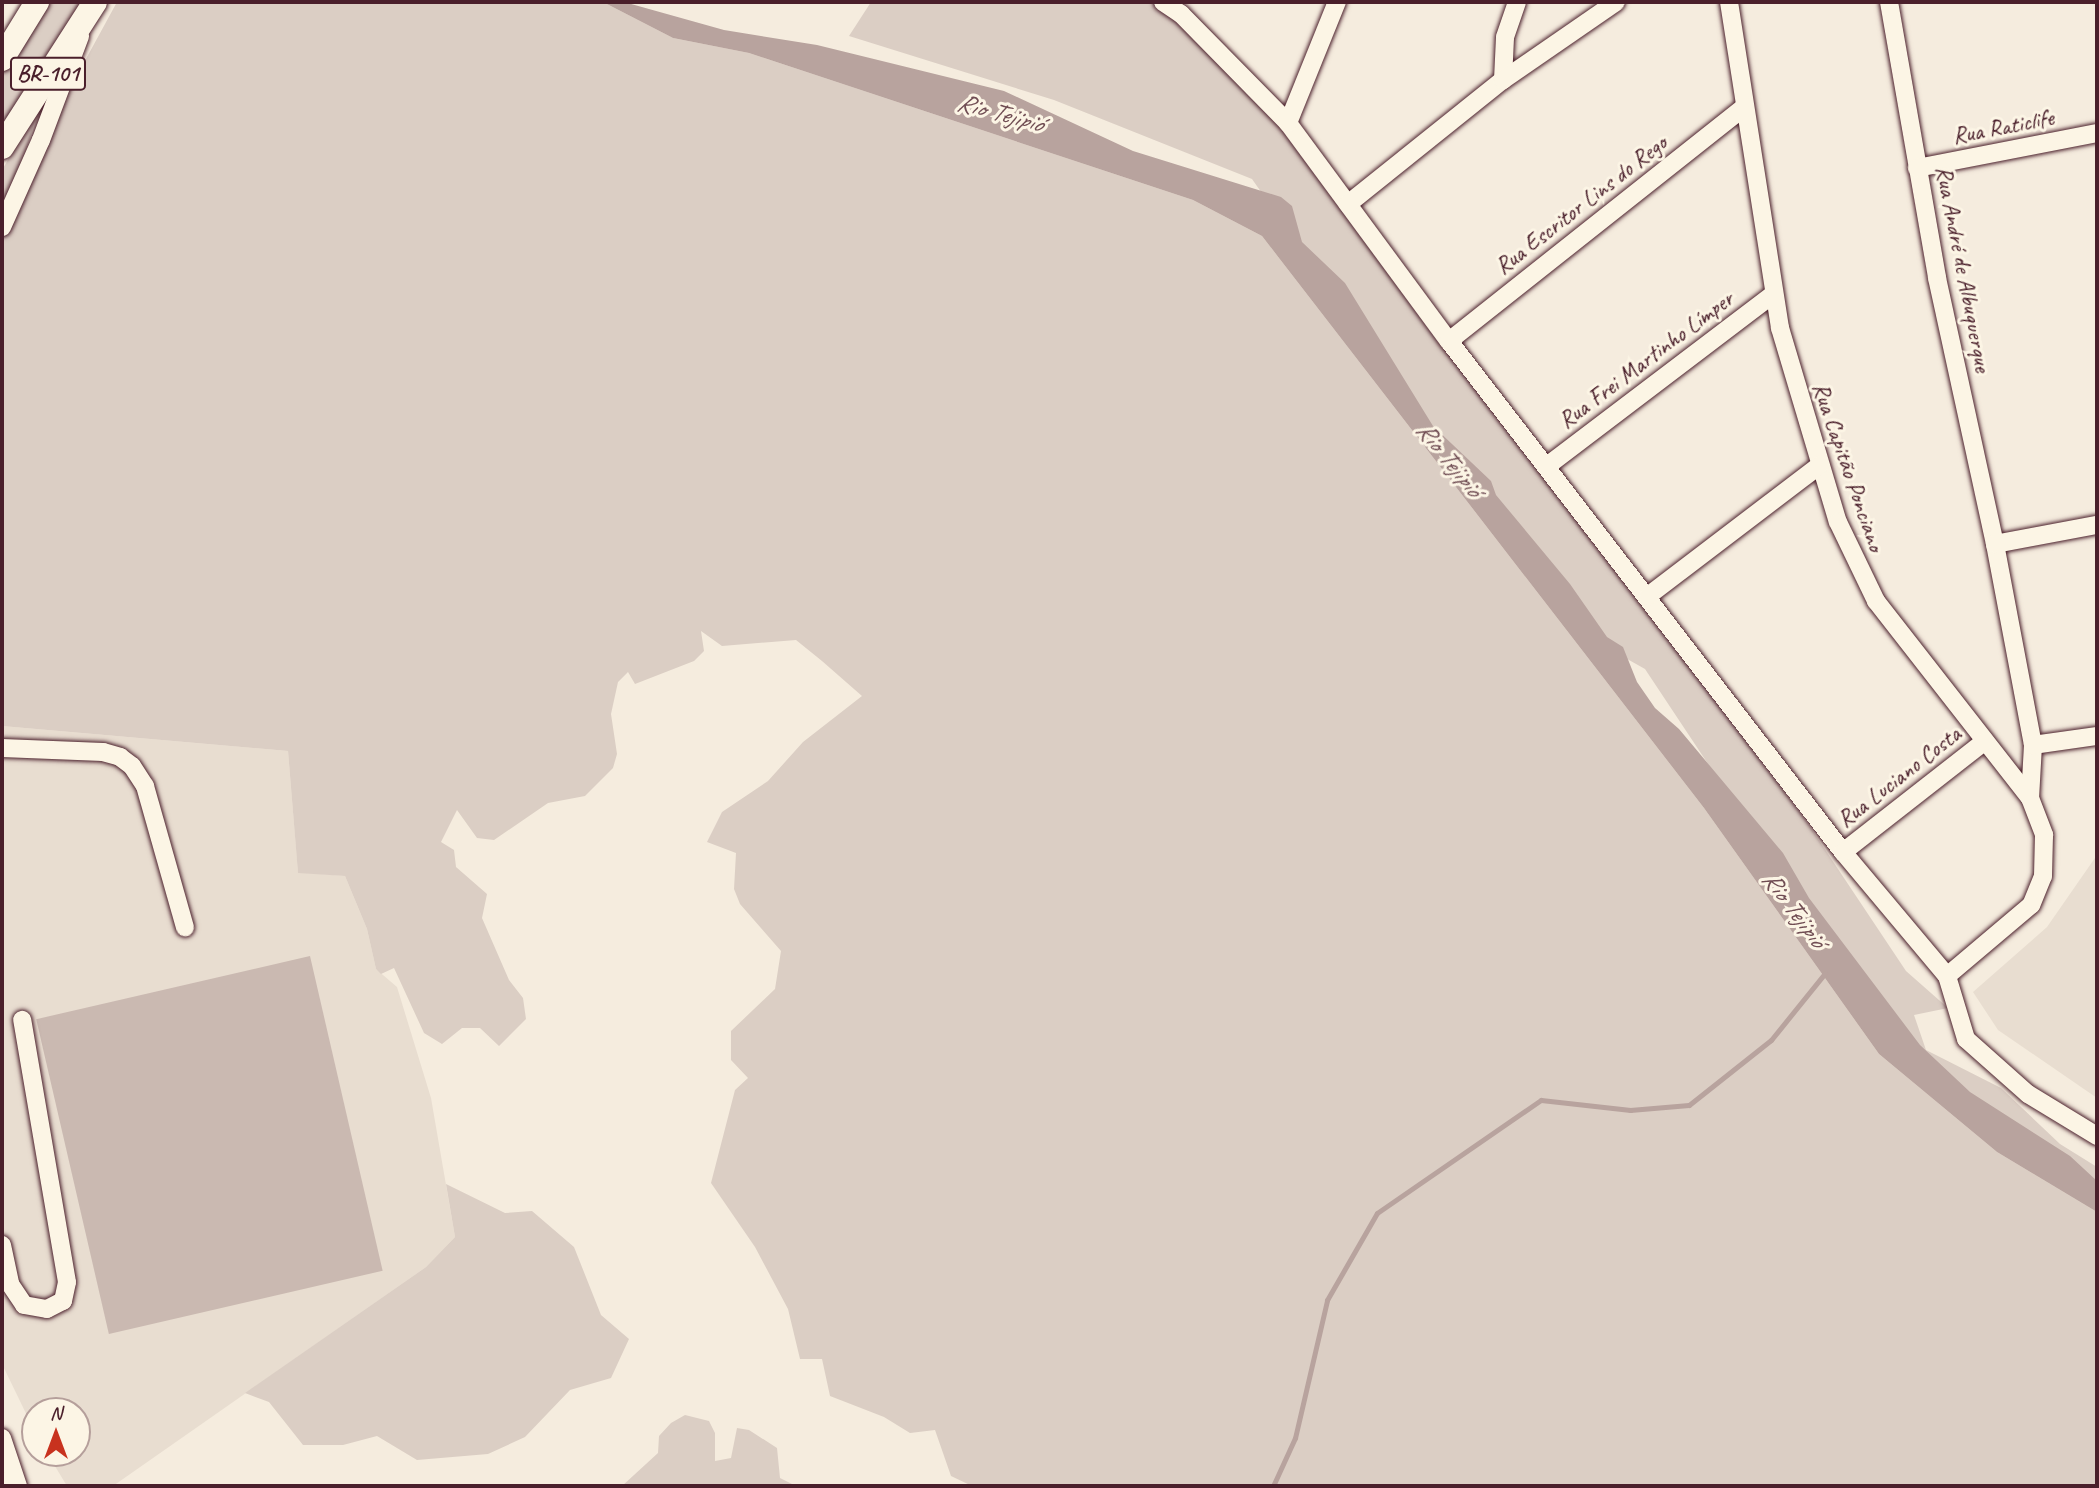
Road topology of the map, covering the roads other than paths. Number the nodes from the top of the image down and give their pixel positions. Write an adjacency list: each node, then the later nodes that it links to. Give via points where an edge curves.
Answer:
1 (37, 2): 9 (highway, BR-101)
2 (1163, 2): 12 (street, via 1181,14)
3 (1337, 2): 12 (street)
4 (1517, 2): 10 (street, via 1505,37)
5 (1616, 2): 10 (street)
6 (1729, 2): 11 (street, Rua Capitão Ponciano)
7 (1889, 2): 15 (street, Rua André de Albuquerque)
8 (91, 8): 14 (highway, BR-101); 17 (street, via 69,72)
9 (2, 59)
10 (1503, 80): 16 (street)
11 (1744, 107): 18 (street, Rua Capitão Ponciano); 19 (street, Rua Escritor Lins do Rego)
12 (1288, 123): 16 (street)
13 (2097, 133): 15 (street, Rua Raticlife)
14 (2, 148)
15 (1917, 168): 23 (street, Rua André de Albuquerque)
16 (1348, 204): 19 (street)
17 (2, 227)
18 (1774, 294): 20 (street, Rua Capitão Ponciano, via 1794,384); 21 (street, Rua Frei Martinho Límper)
19 (1448, 341): 21 (street)
20 (1820, 465): 24 (street); 26 (street, Rua Capitão Ponciano, via 1850,553 1876,601)
21 (1547, 466): 24 (street)
22 (2097, 525): 23 (street)
23 (1995, 544): 27 (street, Rua André de Albuquerque)
24 (1648, 596): 30 (street)
25 (2097, 736): 27 (street)
26 (1985, 741): 29 (street, Rua Capitão Ponciano); 30 (street, Rua Luciano Costa)
27 (2033, 745): 29 (street, Rua André de Albuquerque)
28 (2, 748): 31 (street, via 103,752 132,766 145,786)
29 (2031, 798): 32 (street, Rua Capitão Ponciano, via 2044,835 2039,892 2031,905)
30 (1843, 852): 32 (street)
31 (185, 928)
32 (1947, 976): 34 (street, via 1966,1039 2028,1094)
33 (22, 1020): 35 (street, via 67,1282 63,1301 47,1309 24,1305 10,1284)
34 (2097, 1136)
35 (2, 1245)
36 (2, 1437): 37 (street)
37 (18, 1486)

